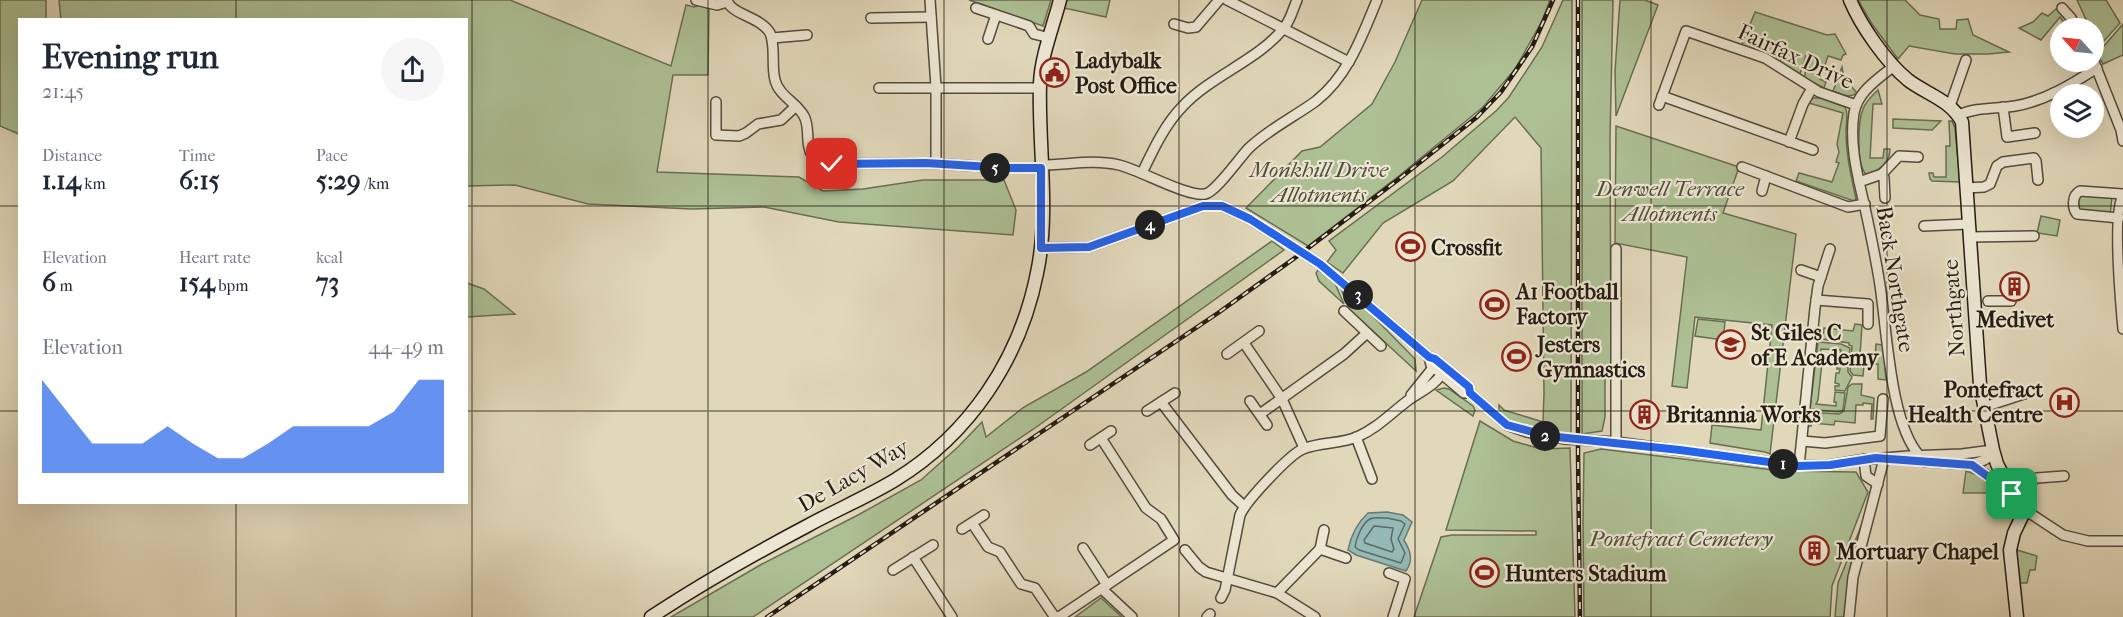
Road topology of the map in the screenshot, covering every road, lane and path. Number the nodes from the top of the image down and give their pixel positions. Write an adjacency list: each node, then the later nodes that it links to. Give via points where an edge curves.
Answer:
1 (696, 0): 9 (street, via 717,5)
2 (930, 0): 13 (street)
3 (1060, 0): 20 (street, De Lacy Way)
4 (1219, 0): 16 (street, via 1196,27)
5 (1227, 0): 17 (street)
6 (1297, 0): 17 (street)
7 (1377, 0): 23 (street)
8 (1850, 0): 24 (street)
9 (727, 1): 19 (street, via 731,8 766,26)
10 (2062, 8): 15 (street)
11 (976, 9): 12 (street)
12 (996, 15): 20 (street); 21 (street)
13 (931, 17): 14 (street); 28 (street)
14 (871, 18)
15 (2071, 18)
16 (1174, 24)
17 (1284, 28): 23 (street); 48 (street, via 1183,106)
18 (807, 35): 19 (street)
19 (772, 38): 36 (street, via 777,88)
20 (1050, 38): 30 (street, De Lacy Way)
21 (988, 39)
22 (1966, 60): 39 (street)
23 (1349, 62): 48 (street, via 1324,94 1266,134 1205,194 1190,193)
24 (1894, 66): 35 (street, via 1872,83); 39 (street)
25 (2085, 72): 27 (street)
26 (2098, 72): 38 (street)
27 (2067, 84)
28 (936, 87): 29 (street); 30 (street); 45 (street)
29 (879, 88)
30 (1040, 88): 46 (street, De Lacy Way)
31 (1812, 88): 35 (street, Fairfax Drive); 42 (street); 42 (street, Fairfax Drive, via 1774,63 1686,31 1661,101)
32 (2050, 94): 37 (street)
33 (716, 102): 36 (street, via 716,135 746,134 758,124 781,120)
34 (2123, 103): 38 (street)
35 (1856, 105): 52 (street, Back Northgate, via 1853,126)
36 (796, 106): 45 (street, via 806,123 809,150 813,157 826,163)
37 (2003, 107): 39 (street); 40 (street, via 2007,137)
38 (2112, 107): 41 (street)
39 (1954, 111): 53 (street, Northgate, via 1963,129)
40 (2035, 133)
41 (2123, 141)
42 (1789, 142): 43 (street)
43 (1813, 150)
44 (1918, 156): 49 (street, via 1899,156)
45 (936, 163): 46 (street)
46 (1041, 166): 48 (street, via 1107,163); 62 (street, De Lacy Way)
47 (1742, 167): 50 (street)
48 (1142, 173)
49 (1882, 174): 52 (street); 56 (street)
50 (1766, 176): 54 (street); 57 (street, via 1848,207)
51 (2038, 180): 53 (street, via 2034,158 2002,162 1990,184)
52 (1859, 182): 57 (street, Back Northgate)
53 (1965, 188): 60 (street, Northgate)
54 (1762, 191)
55 (2123, 195): 58 (street); 58 (street, via 2080,191 2075,195 2075,212 2081,216)
56 (1885, 198)
57 (1864, 204): 97 (street, Back Northgate, via 1882,293 1892,375 1907,436)
58 (2121, 214): 72 (street, via 2118,265)
59 (1924, 226): 60 (street)
60 (1969, 231): 61 (street); 69 (street, Northgate)
61 (2034, 236)
62 (1041, 248): 78 (street, via 1089,247 1191,209 1226,207 1320,264 1429,357 1431,365); 128 (street, De Lacy Way, via 1022,328 1006,362 985,397 938,449 895,481 805,527)
63 (1616, 249): 93 (street)
64 (1830, 249): 66 (street)
65 (1801, 270): 66 (street)
66 (1821, 277): 67 (street)
67 (1816, 300): 71 (street, via 1868,304); 92 (street)
68 (2012, 301): 69 (street)
69 (1980, 302): 85 (street, Northgate, via 1977,353)
70 (1344, 311): 74 (street)
71 (1868, 324)
72 (2123, 327)
73 (1259, 331): 75 (street)
74 (1367, 333): 76 (street); 81 (street)
75 (1244, 343): 77 (street); 81 (street)
76 (1381, 346)
77 (1227, 354)
78 (1440, 368): 90 (street, via 1407,402); 93 (street, via 1469,387 1470,393 1515,429 1565,439)
79 (2033, 391): 85 (street)
80 (1176, 393): 84 (street)
81 (1282, 399): 87 (street); 95 (street)
82 (1884, 399): 92 (street, via 1880,436 1825,443)
83 (1250, 401): 87 (street)
84 (1161, 402): 86 (street); 108 (street)
85 (1984, 407): 96 (street, Northgate)
86 (1147, 411)
87 (1260, 414): 88 (street)
88 (1267, 425)
89 (1111, 431): 91 (street)
90 (1356, 437): 95 (street); 102 (street)
91 (1101, 438): 94 (street); 124 (street, via 1146,508 1161,519 1174,540)
92 (1802, 441): 101 (street)
93 (1616, 442): 101 (street)
94 (1090, 444)
95 (1304, 448): 108 (street)
96 (1993, 451): 97 (street); 100 (street, via 1988,459); 107 (street, Northgate)
97 (1919, 455): 99 (street)
98 (1864, 459): 99 (street); 101 (street); 106 (street, via 1866,476)
99 (1888, 459): 100 (street); 106 (street)
100 (1972, 465): 107 (street, Northgate)
101 (1799, 466)
102 (1367, 467): 103 (street); 105 (street)
103 (1357, 472)
104 (2064, 476): 107 (street, via 2037,478)
105 (1372, 479)
106 (1878, 484): 133 (street, via 1853,577)
107 (2011, 492): 109 (street, Northgate)
108 (1244, 506): 123 (street)
109 (2025, 510): 114 (street, via 2063,535 2088,541); 134 (street, via 2010,550)
110 (984, 514): 111 (street)
111 (972, 523): 112 (street); 127 (street, via 988,547 1000,552 1021,584 1035,588)
112 (962, 529)
113 (1324, 530): 117 (street)
114 (2123, 542)
115 (933, 545): 119 (street)
116 (1083, 548): 124 (street)
117 (1320, 549): 120 (street); 125 (street)
118 (1185, 550): 123 (street, via 1206,572)
119 (913, 557): 121 (street); 129 (street)
120 (1346, 558)
121 (893, 570)
122 (1389, 573): 132 (street, via 1406,577)
123 (1227, 578): 125 (street); 126 (street)
124 (1104, 587): 127 (street, via 1059,617); 130 (street)
125 (1277, 592): 131 (street)
126 (1221, 598)
127 (1054, 616)
128 (651, 617)
129 (952, 617)
130 (1132, 617)
131 (1315, 617)
132 (1393, 617)
133 (1849, 617)
134 (2017, 617)

